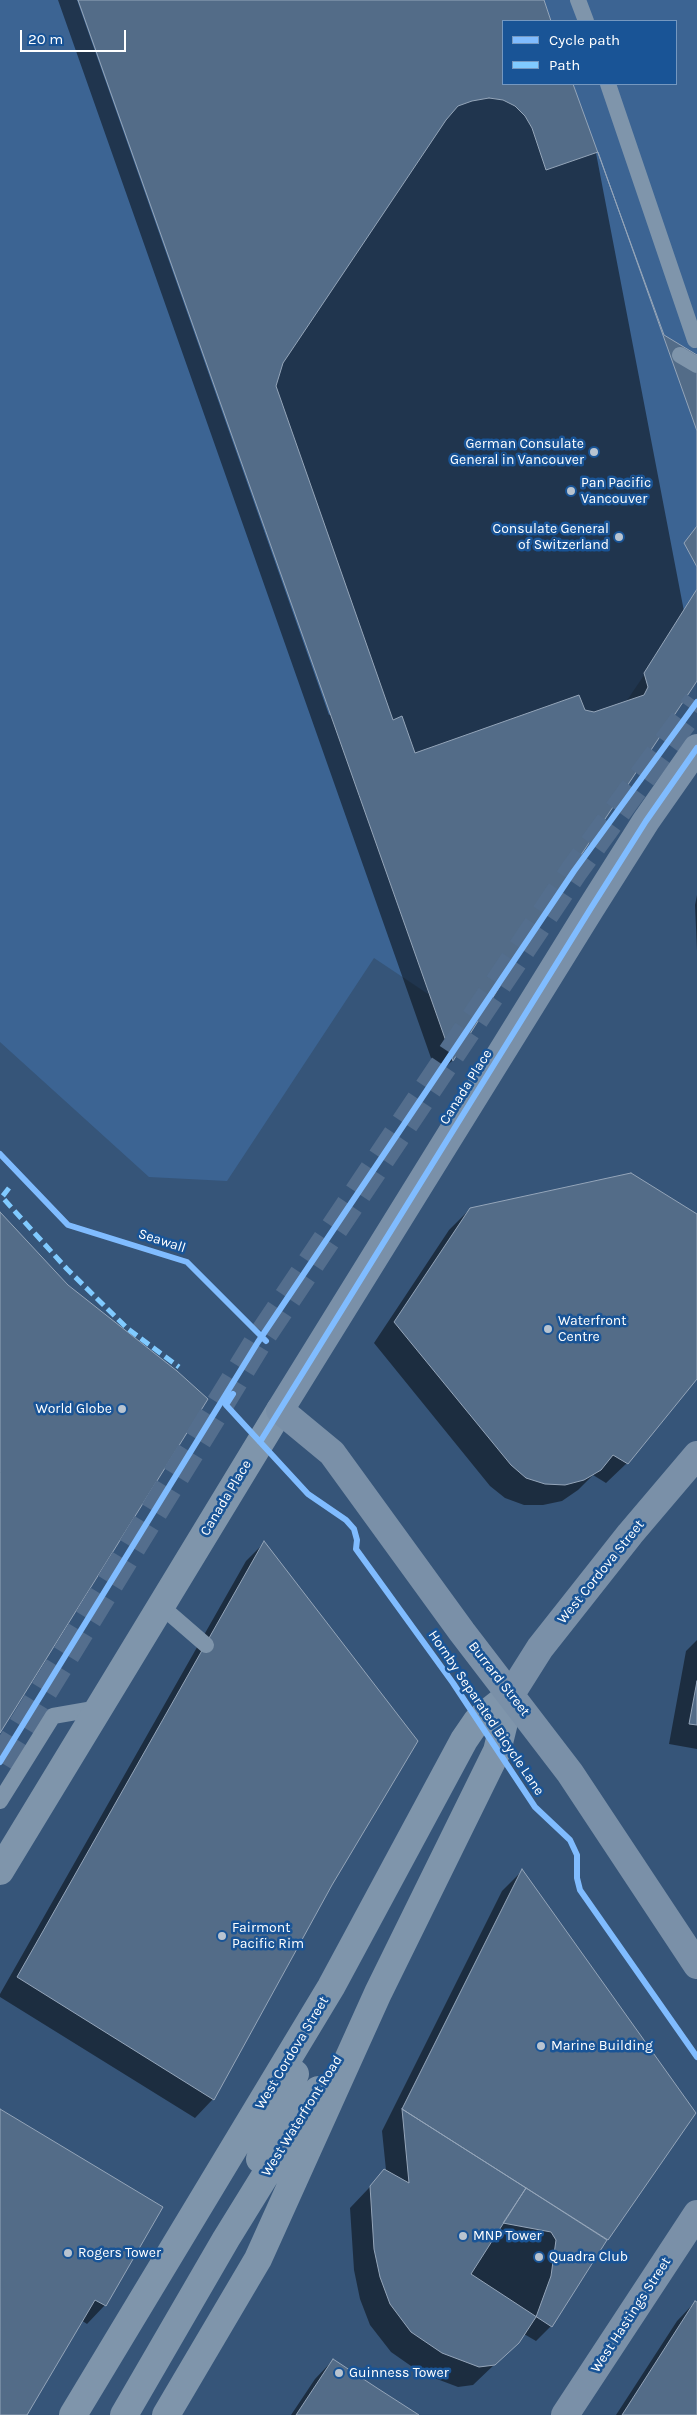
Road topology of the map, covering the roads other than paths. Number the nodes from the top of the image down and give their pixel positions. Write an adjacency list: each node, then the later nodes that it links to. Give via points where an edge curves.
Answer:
1 (578, 0): 2 (lane)
2 (586, 20)
3 (608, 85): 4 (lane)
4 (695, 340)
5 (680, 354): 6 (lane)
6 (697, 366)
7 (697, 748): 8 (street, Canada Place, via 591,908)
8 (280, 1410): 10 (street, Canada Place); 12 (street, Burrard Street, via 332,1453)
9 (697, 1455): 12 (street, West Cordova Street, via 540,1648)
10 (161, 1606): 11 (lane); 13 (street, Canada Place)
11 (206, 1645)
12 (511, 1694): 16 (street, Burrard Street, via 570,1773); 17 (street, West Cordova Street, via 477,1721 464,1740); 18 (street, West Cordova Street, via 497,1751)
13 (99, 1708): 14 (lane, via 52,1716); 15 (street, Canada Place)
14 (0, 1801)
15 (0, 1871)
16 (697, 1965)
17 (331, 1987): 20 (street, West Waterfront Road); 21 (street, West Cordova Street)
18 (378, 1993): 20 (street, West Waterfront Road); 23 (street, West Cordova Street, via 258,2258)
19 (697, 2214): 24 (street, West Hastings Street)
20 (226, 2239): 22 (street, West Waterfront Road)
21 (73, 2415)
22 (124, 2415)
23 (166, 2415)
24 (565, 2415)

